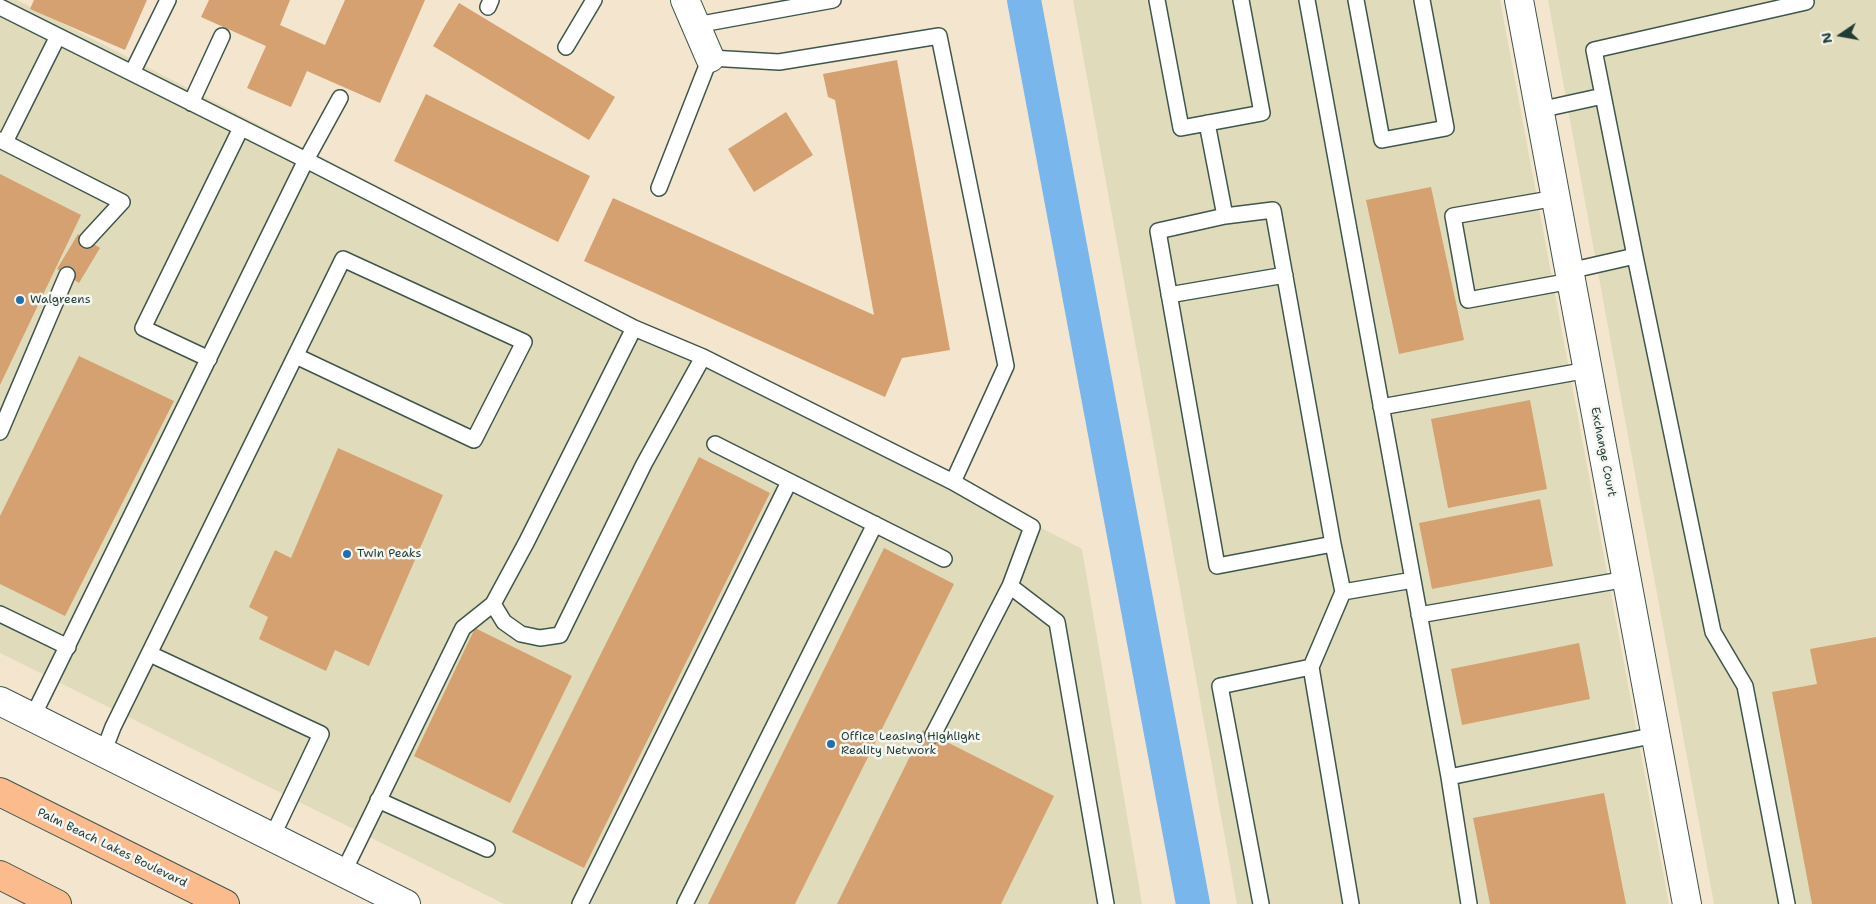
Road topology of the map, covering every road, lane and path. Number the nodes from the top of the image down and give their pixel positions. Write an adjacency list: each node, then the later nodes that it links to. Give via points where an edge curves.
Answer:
1 (168, 0): 18 (lane)
2 (594, 0): 16 (lane)
3 (685, 0): 13 (street)
4 (834, 0): 13 (lane)
5 (1157, 0): 23 (lane, via 1181,128)
6 (1241, 0): 23 (lane, via 1262,113)
7 (1307, 0): 41 (lane)
8 (1356, 0): 9 (lane, via 1382,140 1446,128)
9 (1422, 0)
10 (1518, 0): 22 (street, Exchange Court)
11 (1806, 2): 19 (lane, via 1594,50)
12 (0, 7): 14 (lane)
13 (696, 25): 17 (street)
14 (58, 36): 18 (lane); 25 (lane)
15 (222, 36): 21 (lane)
16 (566, 47)
17 (710, 58): 27 (lane); 45 (lane, via 779,62 939,36 1006,366)
18 (132, 73): 21 (lane)
19 (1603, 96): 22 (lane); 31 (lane)
20 (340, 98): 26 (lane)
21 (191, 103): 24 (lane)
22 (1539, 110): 28 (street, Exchange Court)
23 (1207, 123): 29 (lane)
24 (241, 128): 26 (lane); 39 (lane, via 142,328)
25 (3, 141): 30 (lane, via 122,202)
26 (306, 160): 36 (lane); 39 (lane)
27 (659, 188)
28 (1556, 198): 34 (street, Exchange Court); 34 (lane, via 1453,216 1468,300)
29 (1225, 216): 32 (lane, via 1274,210); 35 (lane, via 1158,231)
30 (87, 240)
31 (1635, 256): 34 (lane); 81 (lane, via 1713,632 1745,686)
32 (1285, 275): 35 (lane); 47 (lane)
33 (67, 276): 42 (lane)
34 (1570, 276): 40 (street, Exchange Court)
35 (1169, 295): 47 (lane, via 1217,566)
36 (634, 328): 38 (lane); 53 (lane)
37 (296, 356): 37 (lane, via 474,440 524,342 343,259); 57 (lane)
38 (703, 357): 45 (lane); 53 (lane, via 644,464 560,635 540,638 521,634 504,622)
39 (209, 359): 56 (lane)
40 (1588, 370): 41 (lane); 49 (street, Exchange Court)
41 (1381, 407): 50 (lane)
42 (0, 432)
43 (715, 444): 44 (lane)
44 (789, 482): 46 (lane); 74 (lane)
45 (953, 482): 51 (lane, via 1032,527)
46 (874, 524): 48 (lane); 75 (lane)
47 (1333, 544): 52 (lane)
48 (944, 559)
49 (1626, 579): 55 (lane); 62 (street, Exchange Court)
50 (1413, 580): 52 (lane); 55 (lane)
51 (1010, 586): 61 (lane); 76 (lane, via 1057,622)
52 (1343, 592): 58 (lane)
53 (493, 604): 66 (lane, via 463,628)
54 (0, 614): 56 (lane)
55 (1419, 615): 64 (lane)
56 (68, 647): 60 (lane)
57 (150, 654): 63 (lane); 67 (lane, via 321,734)
58 (1311, 668): 77 (lane, via 1220,686); 78 (lane)
59 (0, 700): 60 (street)
60 (33, 716): 63 (street)
61 (933, 735)
62 (1656, 735): 64 (lane); 80 (street, Exchange Court)
63 (103, 753): 67 (street)
64 (1449, 777): 79 (lane)
65 (0, 792): 72 (main road, Palm Beach Lakes Boulevard)
66 (378, 800): 68 (lane); 69 (lane)
67 (272, 837): 69 (street)
68 (487, 849)
69 (344, 873): 73 (street)
70 (0, 875): 71 (main road)
71 (58, 904)
72 (225, 904)
73 (406, 904)
74 (580, 904)
75 (685, 904)
76 (1106, 904)
77 (1262, 904)
78 (1351, 904)
79 (1469, 904)
80 (1688, 904)
81 (1787, 904)

